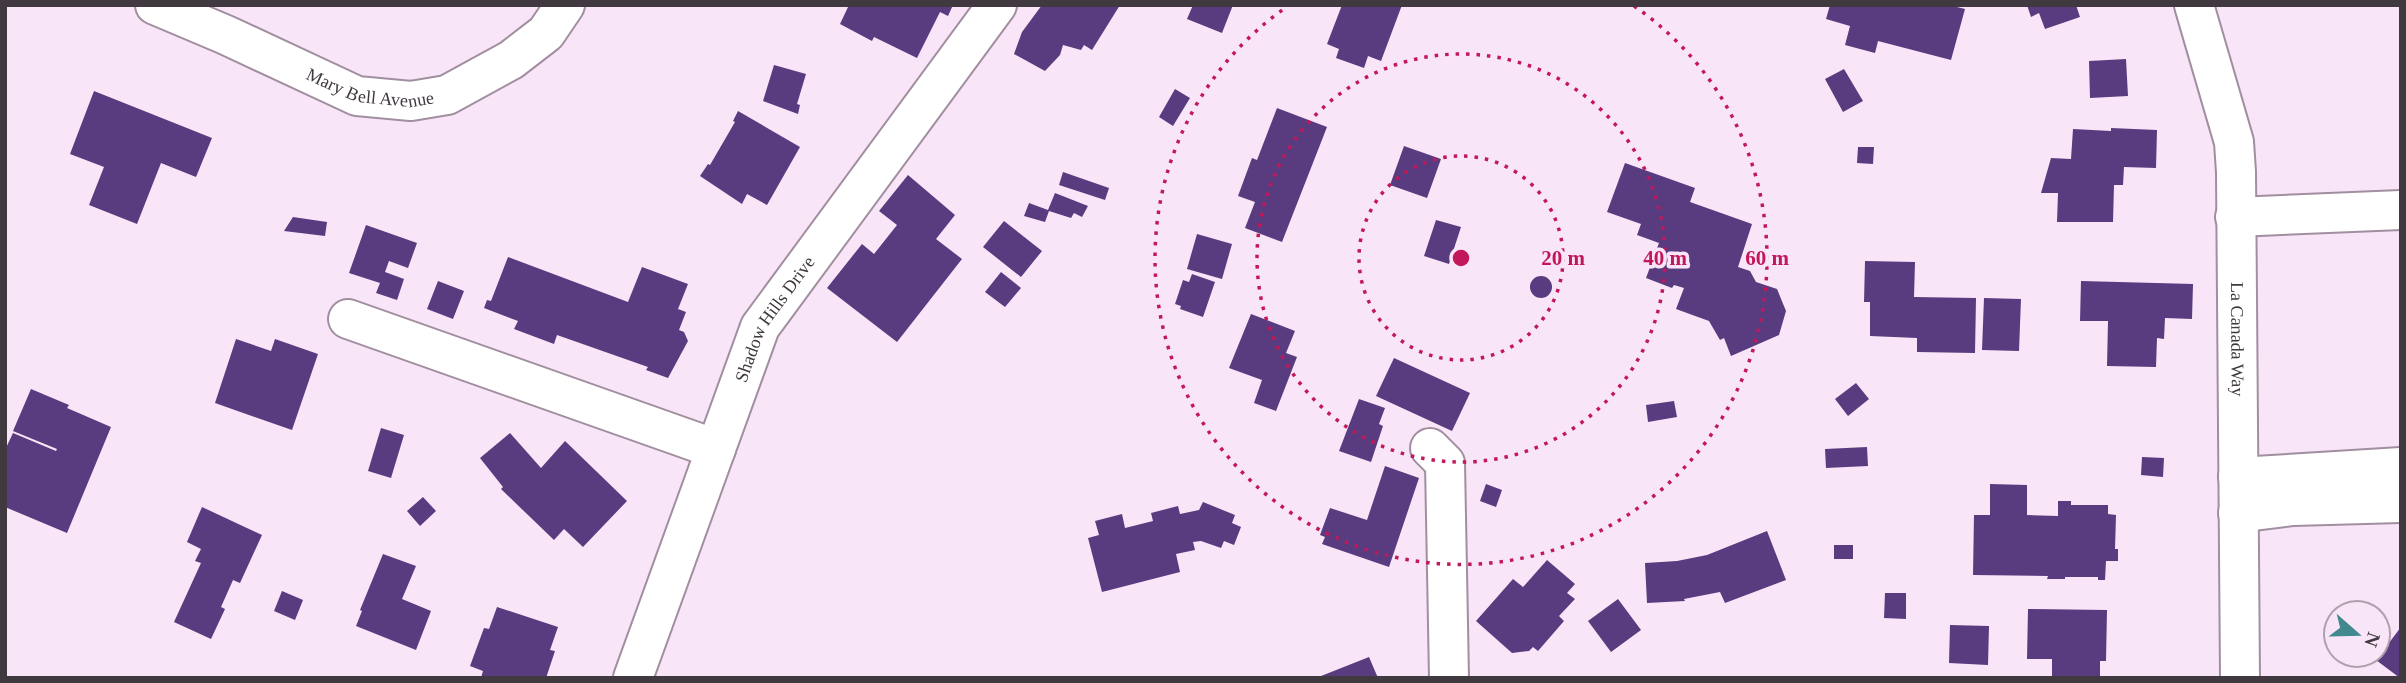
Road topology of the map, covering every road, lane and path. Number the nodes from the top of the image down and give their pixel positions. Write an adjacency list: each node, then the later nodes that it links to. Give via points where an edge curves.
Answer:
1 (155, 5): 2 (street, Mary Bell Avenue, via 357,96 411,101 447,95 511,60 546,33)
2 (565, 5)
3 (997, 5): 9 (street, Shadow Hills Drive, via 760,327)
4 (2194, 5): 6 (street, La Canada Way, via 2234,142)
5 (2401, 210): 6 (street)
6 (2235, 216): 11 (street, La Canada Way)
7 (348, 319): 9 (street)
8 (1430, 448): 14 (street, via 1445,463)
9 (716, 449): 13 (street, Shadow Hills Drive)
10 (2401, 467): 11 (street)
11 (2238, 495): 12 (street, via 2293,506); 15 (street, La Canada Way)
12 (2401, 503)
13 (633, 678)
14 (1449, 678)
15 (2240, 678)

